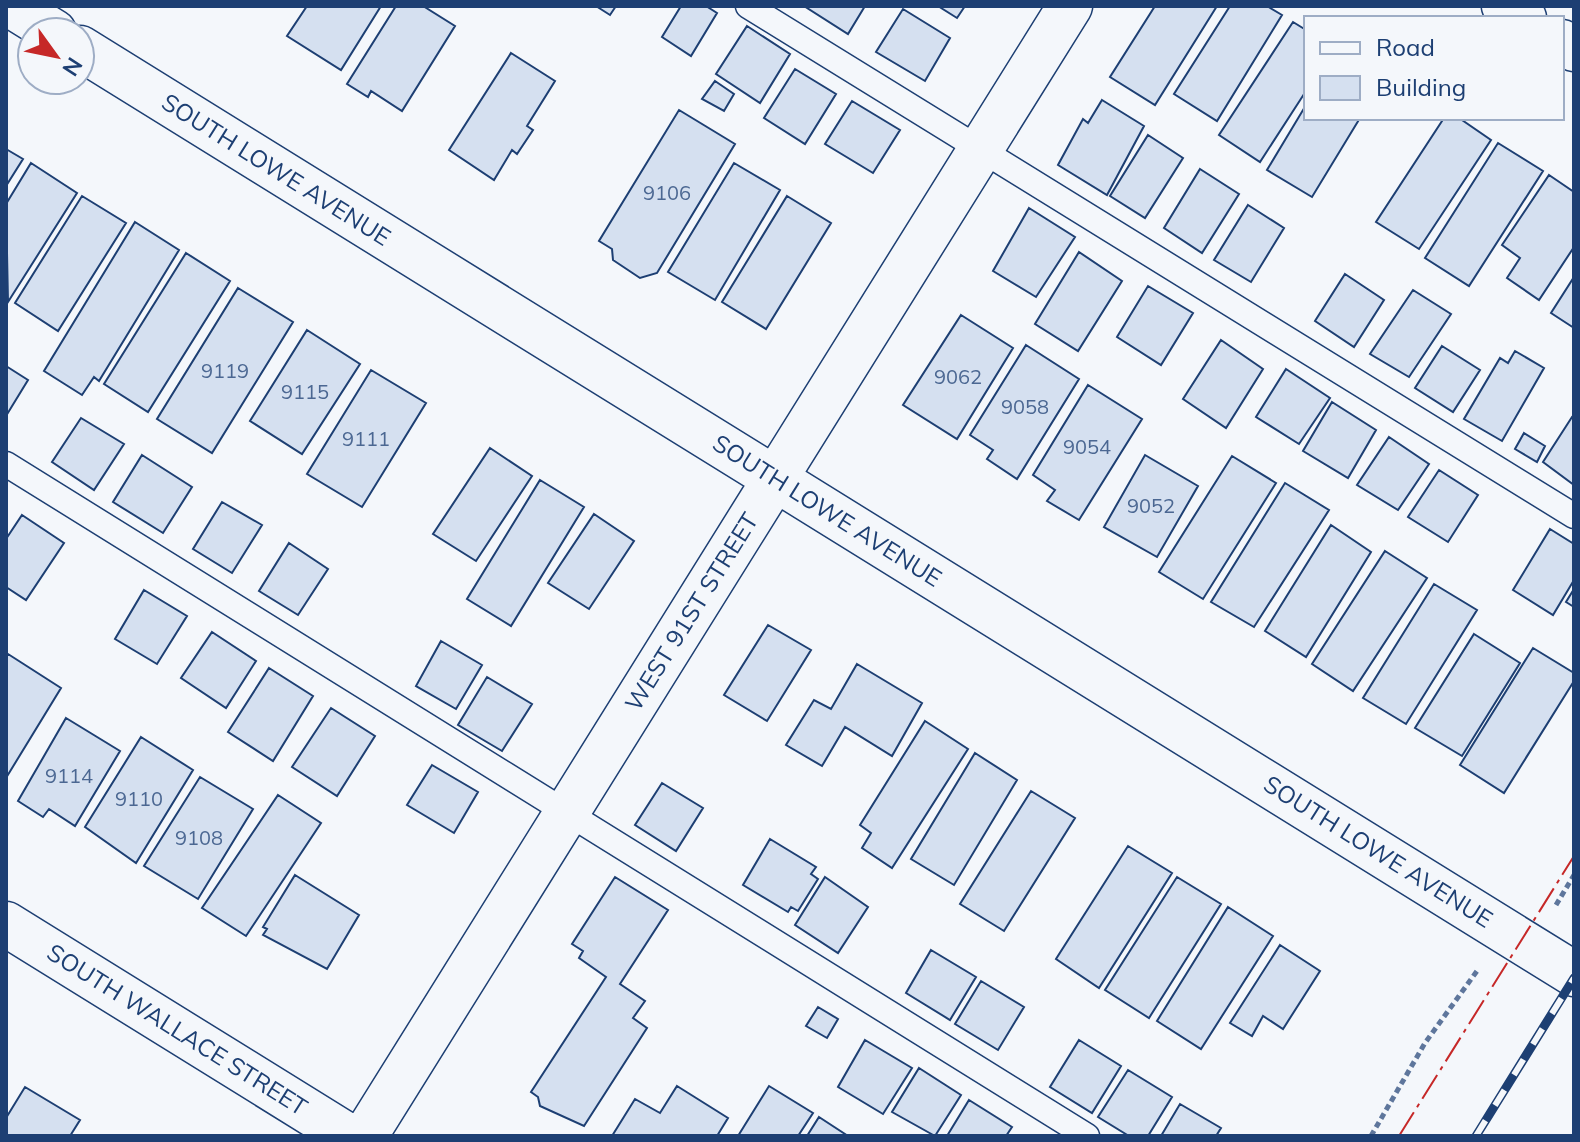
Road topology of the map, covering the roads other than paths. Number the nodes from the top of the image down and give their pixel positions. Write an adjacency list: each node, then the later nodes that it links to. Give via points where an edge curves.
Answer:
1 (748, 6): 4 (lane)
2 (1070, 6): 4 (street, WEST 91ST STREET)
3 (96, 58): 6 (street, SOUTH LOWE AVENUE)
4 (980, 150): 6 (street, WEST 91ST STREET); 7 (lane)
5 (6, 464): 8 (lane)
6 (776, 479): 8 (street, WEST 91ST STREET); 10 (street, SOUTH LOWE AVENUE)
7 (1574, 516)
8 (567, 812): 12 (street, WEST 91ST STREET); 13 (lane)
9 (6, 924): 11 (street, SOUTH WALLACE STREET)
10 (1574, 974)
11 (348, 1136)
12 (365, 1136)
13 (1087, 1136)

